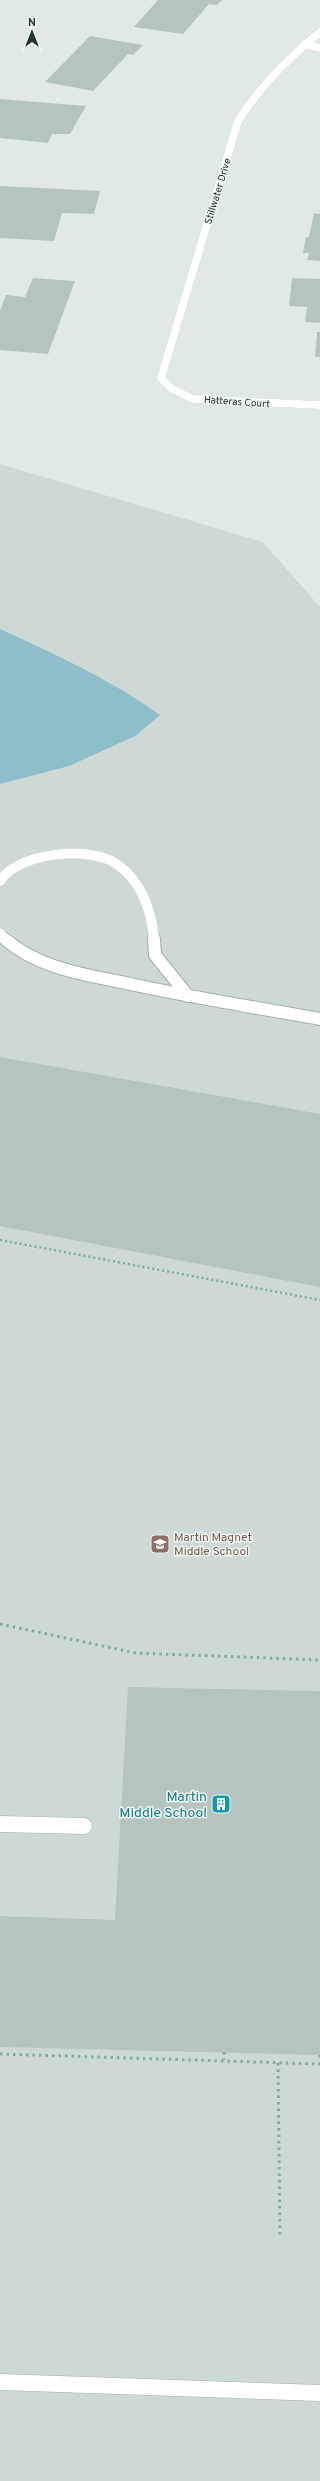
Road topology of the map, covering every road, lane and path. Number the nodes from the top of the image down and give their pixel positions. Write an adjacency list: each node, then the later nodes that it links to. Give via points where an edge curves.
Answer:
1 (320, 32): 2 (street, Stillwater Drive)
2 (305, 44): 3 (street); 4 (street, Stillwater Drive, via 266,80 254,94 238,121)
3 (320, 48)
4 (161, 378): 5 (street, Hatteras Court, via 172,389 193,399)
5 (320, 405)
6 (0, 880): 8 (street, via 5,873 37,857 84,854 118,864 138,885 152,918 155,955)
7 (0, 934): 8 (street, via 18,950 58,968)
8 (188, 996): 9 (street)
9 (320, 1019)
10 (0, 1240): 11 (path)
11 (320, 1300)
12 (0, 1624): 13 (path, via 136,1652)
13 (320, 1660)
14 (0, 1824): 15 (street)
15 (84, 1826)
16 (224, 2052): 19 (path)
17 (0, 2054): 19 (path)
18 (320, 2055): 20 (path)
19 (224, 2060): 21 (path)
20 (320, 2061)
21 (278, 2063): 22 (path); 23 (path)
22 (320, 2064)
23 (280, 2238)
24 (0, 2382): 25 (street)
25 (320, 2393)

